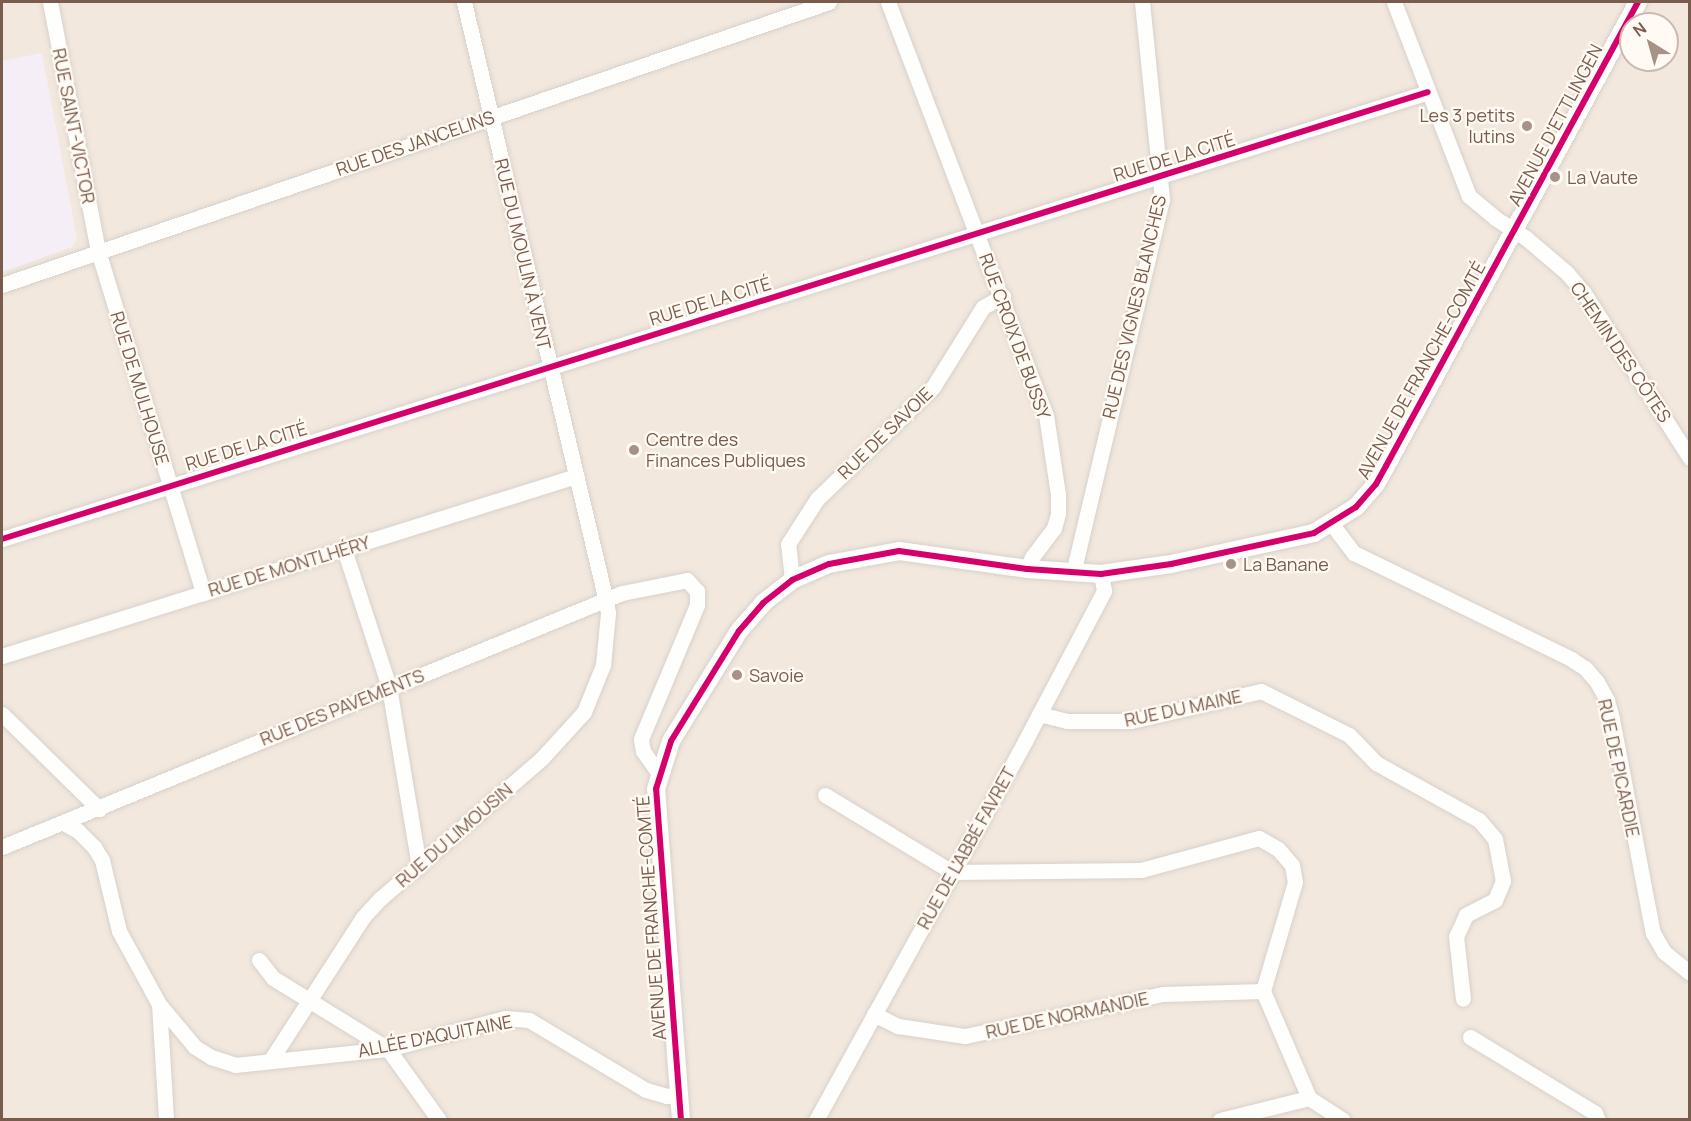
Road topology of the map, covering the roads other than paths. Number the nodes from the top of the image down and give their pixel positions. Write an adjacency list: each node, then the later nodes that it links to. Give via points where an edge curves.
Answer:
1 (50, 2): 13 (street, RUE SAINT-VICTOR)
2 (464, 2): 9 (street, RUE DU MOULIN À VENT)
3 (830, 2): 9 (street, RUE DES JANCELINS)
4 (888, 2): 12 (street, RUE CROIX DE BUSSY)
5 (1142, 2): 10 (street, RUE DES VIGNES BLANCHES)
6 (1394, 2): 8 (street, CHEMIN DES CÔTES)
7 (1638, 2): 11 (street, AVENUE D'ETTLINGEN)
8 (1428, 92): 10 (street, RUE DE LA CITÉ); 11 (street, CHEMIN DES CÔTES, via 1469,196)
9 (490, 117): 13 (street, RUE DES JANCELINS); 16 (street, RUE DU MOULIN À VENT)
10 (1161, 177): 12 (street, RUE DE LA CITÉ); 24 (street, RUE DES VIGNES BLANCHES, via 1162,199)
11 (1515, 231): 17 (street, CHEMIN DES CÔTES, via 1567,273 1584,293); 20 (street, AVENUE DE FRANCHE-COMTÉ, via 1376,484 1356,507)
12 (977, 234): 15 (street, RUE CROIX DE BUSSY); 16 (street, RUE DE LA CITÉ)
13 (98, 251): 14 (street, RUE DES JANCELINS); 19 (street, RUE DE MULHOUSE)
14 (2, 285)
15 (1002, 296): 23 (street, RUE CROIX DE BUSSY, via 1046,415 1058,494 1054,528); 26 (street, RUE DE SAVOIE, via 983,307 933,387 817,499 788,544)
16 (550, 366): 18 (street, RUE DU MOULIN À VENT); 19 (street, RUE DE LA CITÉ)
17 (1689, 458)
18 (576, 476): 22 (street, RUE DE MONTLHÉRY); 28 (street, RUE DU MOULIN À VENT)
19 (170, 486): 21 (street, RUE DE LA CITÉ); 27 (street, RUE DE MULHOUSE)
20 (1331, 523): 25 (street, AVENUE DE FRANCHE-COMTÉ, via 1314,533 1292,538 1171,564); 41 (street, RUE DE PICARDIE, via 1354,553 1571,659 1597,682 1612,719 1653,933 1664,952)
21 (2, 539)
22 (344, 549): 27 (street, RUE DE MONTLHÉRY); 30 (street)
23 (1027, 569): 24 (street, AVENUE DE FRANCHE-COMTÉ); 26 (street, AVENUE DE FRANCHE-COMTÉ, via 899,551 829,564)
24 (1073, 573): 25 (street, AVENUE DE FRANCHE-COMTÉ)
25 (1101, 574): 32 (street, RUE DE L'ABBÉ FAVRET, via 1104,591)
26 (792, 580): 33 (street, AVENUE DE FRANCHE-COMTÉ, via 763,603 739,631 670,741)
27 (203, 593): 29 (street, RUE DE MONTLHÉRY)
28 (606, 601): 30 (street, RUE DES PAVEMENTS); 33 (street, RUE DES PAVEMENTS, via 622,592 687,580 697,591 697,605 641,738 643,751); 38 (street, RUE DU LIMOUSIN, via 603,665 584,712 542,758)
29 (2, 656)
30 (389, 687): 35 (street, RUE DES PAVEMENTS); 38 (street)
31 (2, 714): 35 (street)
32 (1039, 714): 39 (street, RUE DE L'ABBÉ FAVRET); 43 (street, RUE DU MAINE, via 1067,722 1131,721 1261,691 1348,735 1376,763 1479,820 1495,839 1503,881 1495,900 1466,915 1456,936)
33 (659, 774): 50 (street, AVENUE DE FRANCHE-COMTÉ, via 656,789)
34 (825, 795): 39 (street)
35 (99, 809): 36 (street, RUE DES PAVEMENTS)
36 (63, 823): 37 (street, RUE DES PAVEMENTS); 45 (street, via 78,831 102,860 119,931)
37 (2, 847)
38 (419, 867): 44 (street, RUE DU LIMOUSIN, via 363,917)
39 (952, 872): 42 (street, via 1140,870 1259,838 1278,849 1292,865 1295,882); 46 (street, RUE DE L'ABBÉ FAVRET)
40 (259, 960): 44 (street, via 273,978)
41 (1689, 973)
42 (1263, 991): 46 (street, RUE DE NORMANDIE, via 1163,994 965,1036 897,1026); 51 (street)
43 (1463, 999)
44 (309, 1001): 48 (street); 49 (street, RUE DU LIMOUSIN)
45 (159, 1004): 49 (street, ALLÉE D'AQUITAINE, via 195,1047 211,1057 235,1065); 52 (street)
46 (874, 1014): 55 (street, RUE DE L'ABBÉ FAVRET)
47 (1470, 1037): 58 (street, via 1595,1113)
48 (388, 1049): 49 (street, ALLÉE D'AQUITAINE); 50 (street, ALLÉE D'AQUITAINE, via 505,1018 529,1020 646,1090); 53 (street)
49 (270, 1061)
50 (680, 1095): 54 (street, AVENUE DE FRANCHE-COMTÉ)
51 (1309, 1098): 56 (street); 57 (street)
52 (166, 1119)
53 (439, 1119)
54 (681, 1119)
55 (816, 1119)
56 (1220, 1119)
57 (1343, 1119)
58 (1598, 1119)

